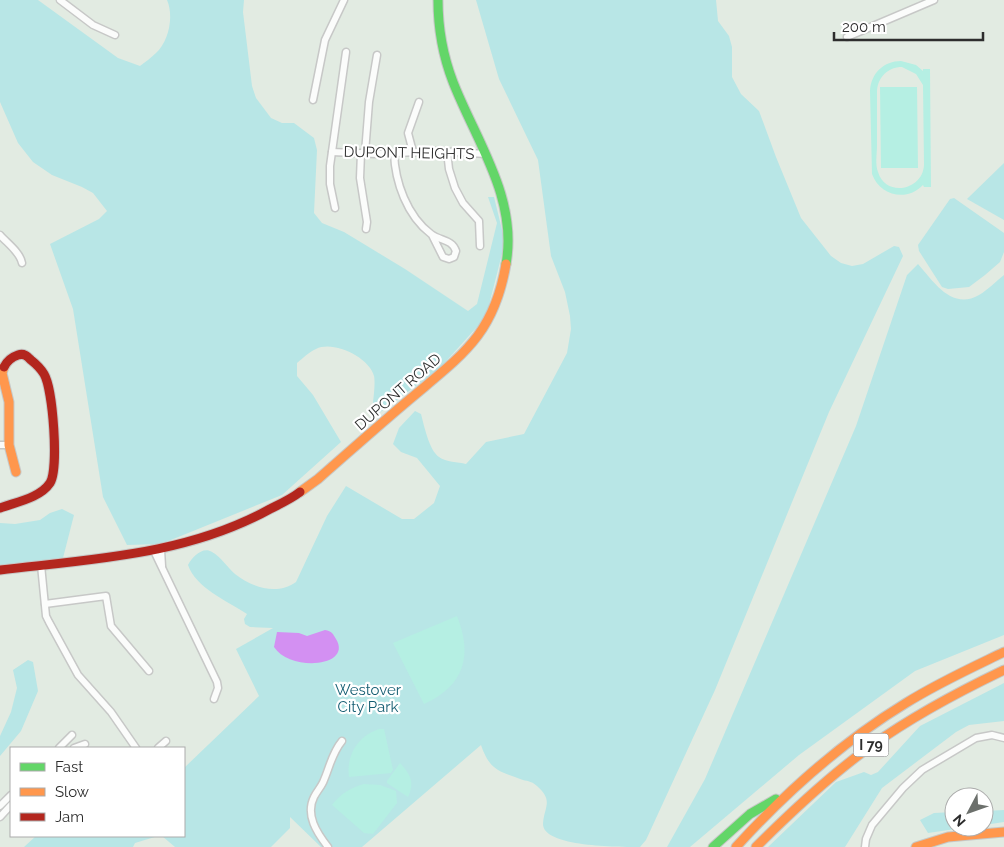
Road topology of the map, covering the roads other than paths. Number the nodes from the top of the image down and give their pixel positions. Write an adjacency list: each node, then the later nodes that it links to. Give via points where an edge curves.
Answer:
1 (60, 0): 5 (street, via 93,25)
2 (344, 0): 9 (street, via 325,40)
3 (438, 0): 16 (main road, DUPONT ROAD, via 438,25 446,63)
4 (934, 0): 6 (street)
5 (115, 35)
6 (846, 37)
7 (346, 52): 12 (street)
8 (377, 55): 14 (street)
9 (313, 100)
10 (419, 102): 13 (street, via 408,134)
11 (448, 151): 13 (street, DUPONT HEIGHTS); 16 (street, DUPONT HEIGHTS); 21 (street, via 455,188 479,222)
12 (332, 152): 14 (street, DUPONT HEIGHTS); 17 (street, via 330,179)
13 (413, 152): 15 (street, DUPONT HEIGHTS)
14 (363, 153): 15 (street, DUPONT HEIGHTS); 18 (street, via 359,172)
15 (394, 153): 20 (street, via 397,178 405,201 416,220)
16 (486, 154): 26 (main road, DUPONT ROAD, via 504,202 508,256 498,298 468,348 361,443 296,495 220,533)
17 (335, 208)
18 (366, 229)
19 (0, 235): 22 (street)
20 (432, 235)
21 (480, 246)
22 (22, 263)
23 (5, 445): 24 (main road); 25 (main road, via 9,402 2,369 11,358 20,354 31,358 44,374 48,387 55,468 47,488 41,493)
24 (16, 472)
25 (0, 508)
26 (158, 550): 27 (main road, DUPONT ROAD); 33 (street, via 162,566 217,682)
27 (42, 565): 28 (main road, DUPONT ROAD); 29 (street)
28 (0, 570)
29 (45, 604): 32 (street, via 106,596 111,626); 41 (street, via 46,616 75,669)
30 (1004, 652): 43 (main road, I 79, via 894,711)
31 (1004, 670): 53 (main road, I 79, via 945,698 880,738 816,788)
32 (149, 671)
33 (214, 699)
34 (72, 735): 39 (street)
35 (1004, 738): 54 (street, via 992,735 976,738 922,770 872,825)
36 (166, 741): 42 (street)
37 (342, 741): 50 (street, via 334,750 325,780 314,797 311,813 317,833)
38 (85, 744): 40 (street)
39 (60, 747)
40 (77, 747)
41 (135, 747)
42 (159, 747)
43 (790, 790): 51 (main road, via 750,814); 52 (main road, I 79)
44 (10, 796): 45 (street)
45 (0, 806)
46 (10, 806): 47 (street)
47 (0, 817)
48 (948, 837): 55 (main road)
49 (969, 837): 56 (main road)
50 (328, 847)
51 (713, 847)
52 (736, 847)
53 (756, 847)
54 (865, 847)
55 (916, 847)
56 (931, 847)

